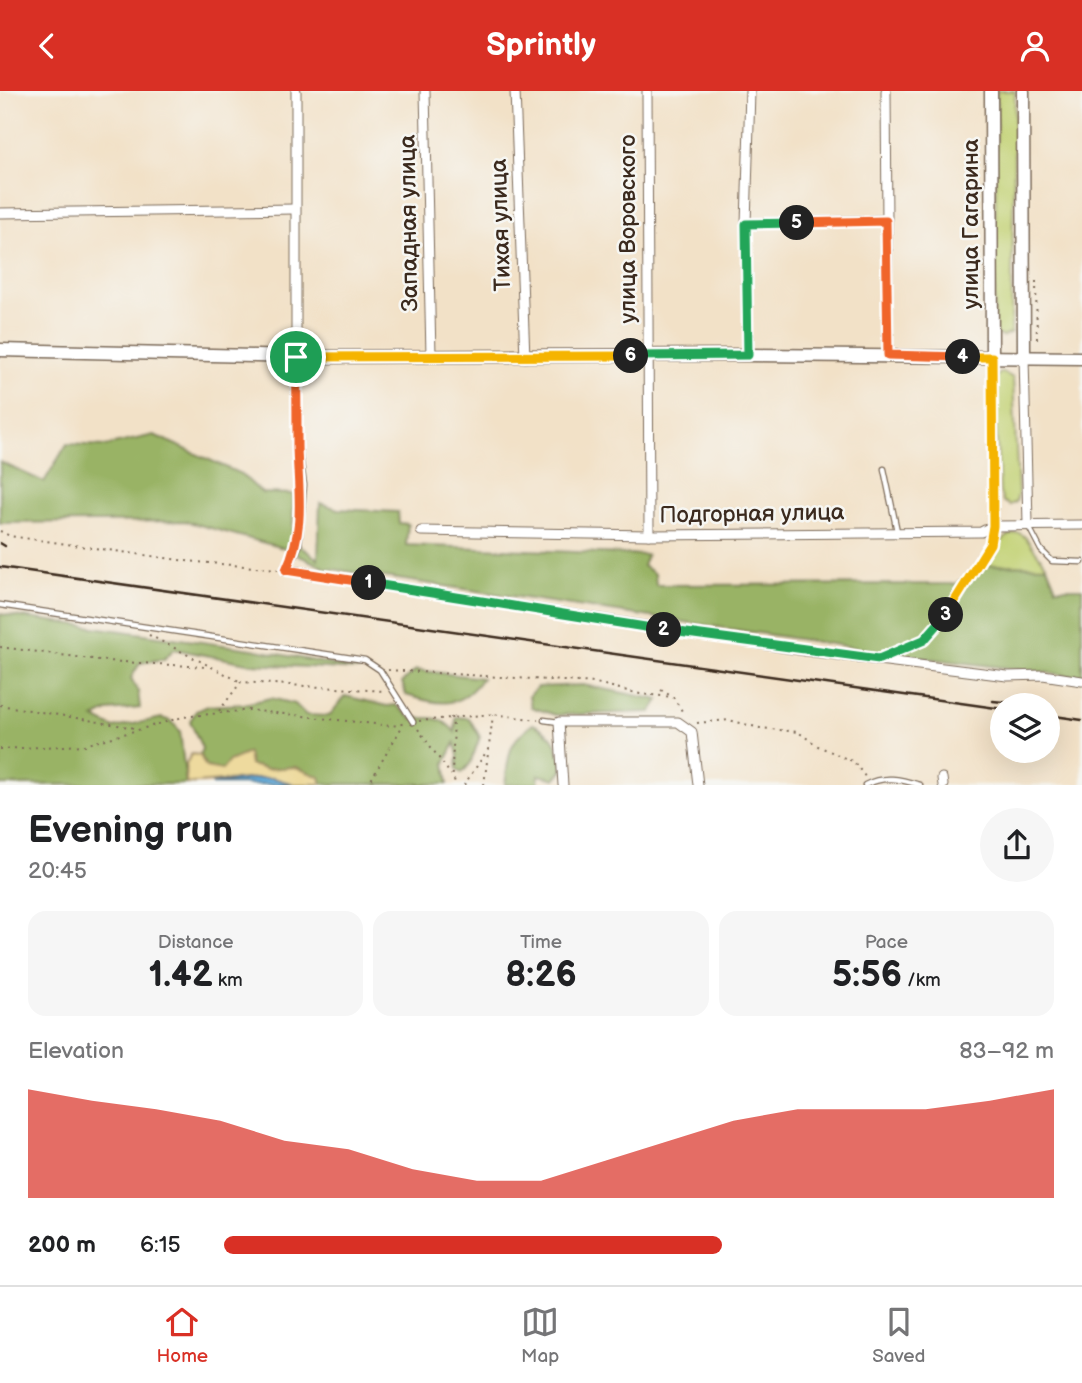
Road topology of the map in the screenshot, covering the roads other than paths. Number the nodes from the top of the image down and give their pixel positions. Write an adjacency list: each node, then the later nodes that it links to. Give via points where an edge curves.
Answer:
1 (296, 91): 9 (street)
2 (425, 91): 14 (street, Западная улица)
3 (515, 91): 21 (street, Тихая улица)
4 (647, 91): 17 (street, улица Воровского)
5 (750, 91): 12 (street)
6 (886, 91): 11 (street)
7 (991, 91): 19 (street, улица Гагарина)
8 (1023, 91): 20 (street)
9 (295, 209): 10 (street); 18 (street)
10 (0, 213)
11 (886, 221): 12 (street); 16 (street)
12 (746, 224): 15 (street)
13 (0, 350): 18 (street)
14 (431, 355): 18 (street); 21 (street)
15 (748, 355): 16 (street); 17 (street)
16 (888, 355): 19 (street)
17 (648, 356): 21 (street); 29 (street, улица Воровского)
18 (296, 357): 32 (street, via 302,485 297,546 286,570)
19 (992, 357): 20 (street); 26 (street, улица Гагарина)
20 (1024, 357): 22 (street); 24 (street)
21 (525, 358)
22 (1082, 358)
23 (884, 468): 28 (lane)
24 (1028, 524): 25 (street, Подгорная улица); 26 (street, Подгорная улица); 30 (lane, via 1052,561)
25 (1082, 525)
26 (993, 526): 28 (street, Подгорная улица, via 981,532); 32 (lane, via 990,544 936,628 924,640)
27 (421, 531): 29 (street, Подгорная улица)
28 (898, 532): 29 (street, Подгорная улица)
29 (649, 535)
30 (1082, 562)
31 (0, 605): 35 (lane, via 365,660 380,670)
32 (879, 659): 33 (street)
33 (1082, 681)
34 (544, 720): 36 (lane)
35 (413, 722)
36 (559, 722): 38 (street); 39 (street, via 678,722 692,732)
37 (867, 784): 40 (lane, via 890,778)
38 (563, 785)
39 (698, 785)
40 (920, 785)

